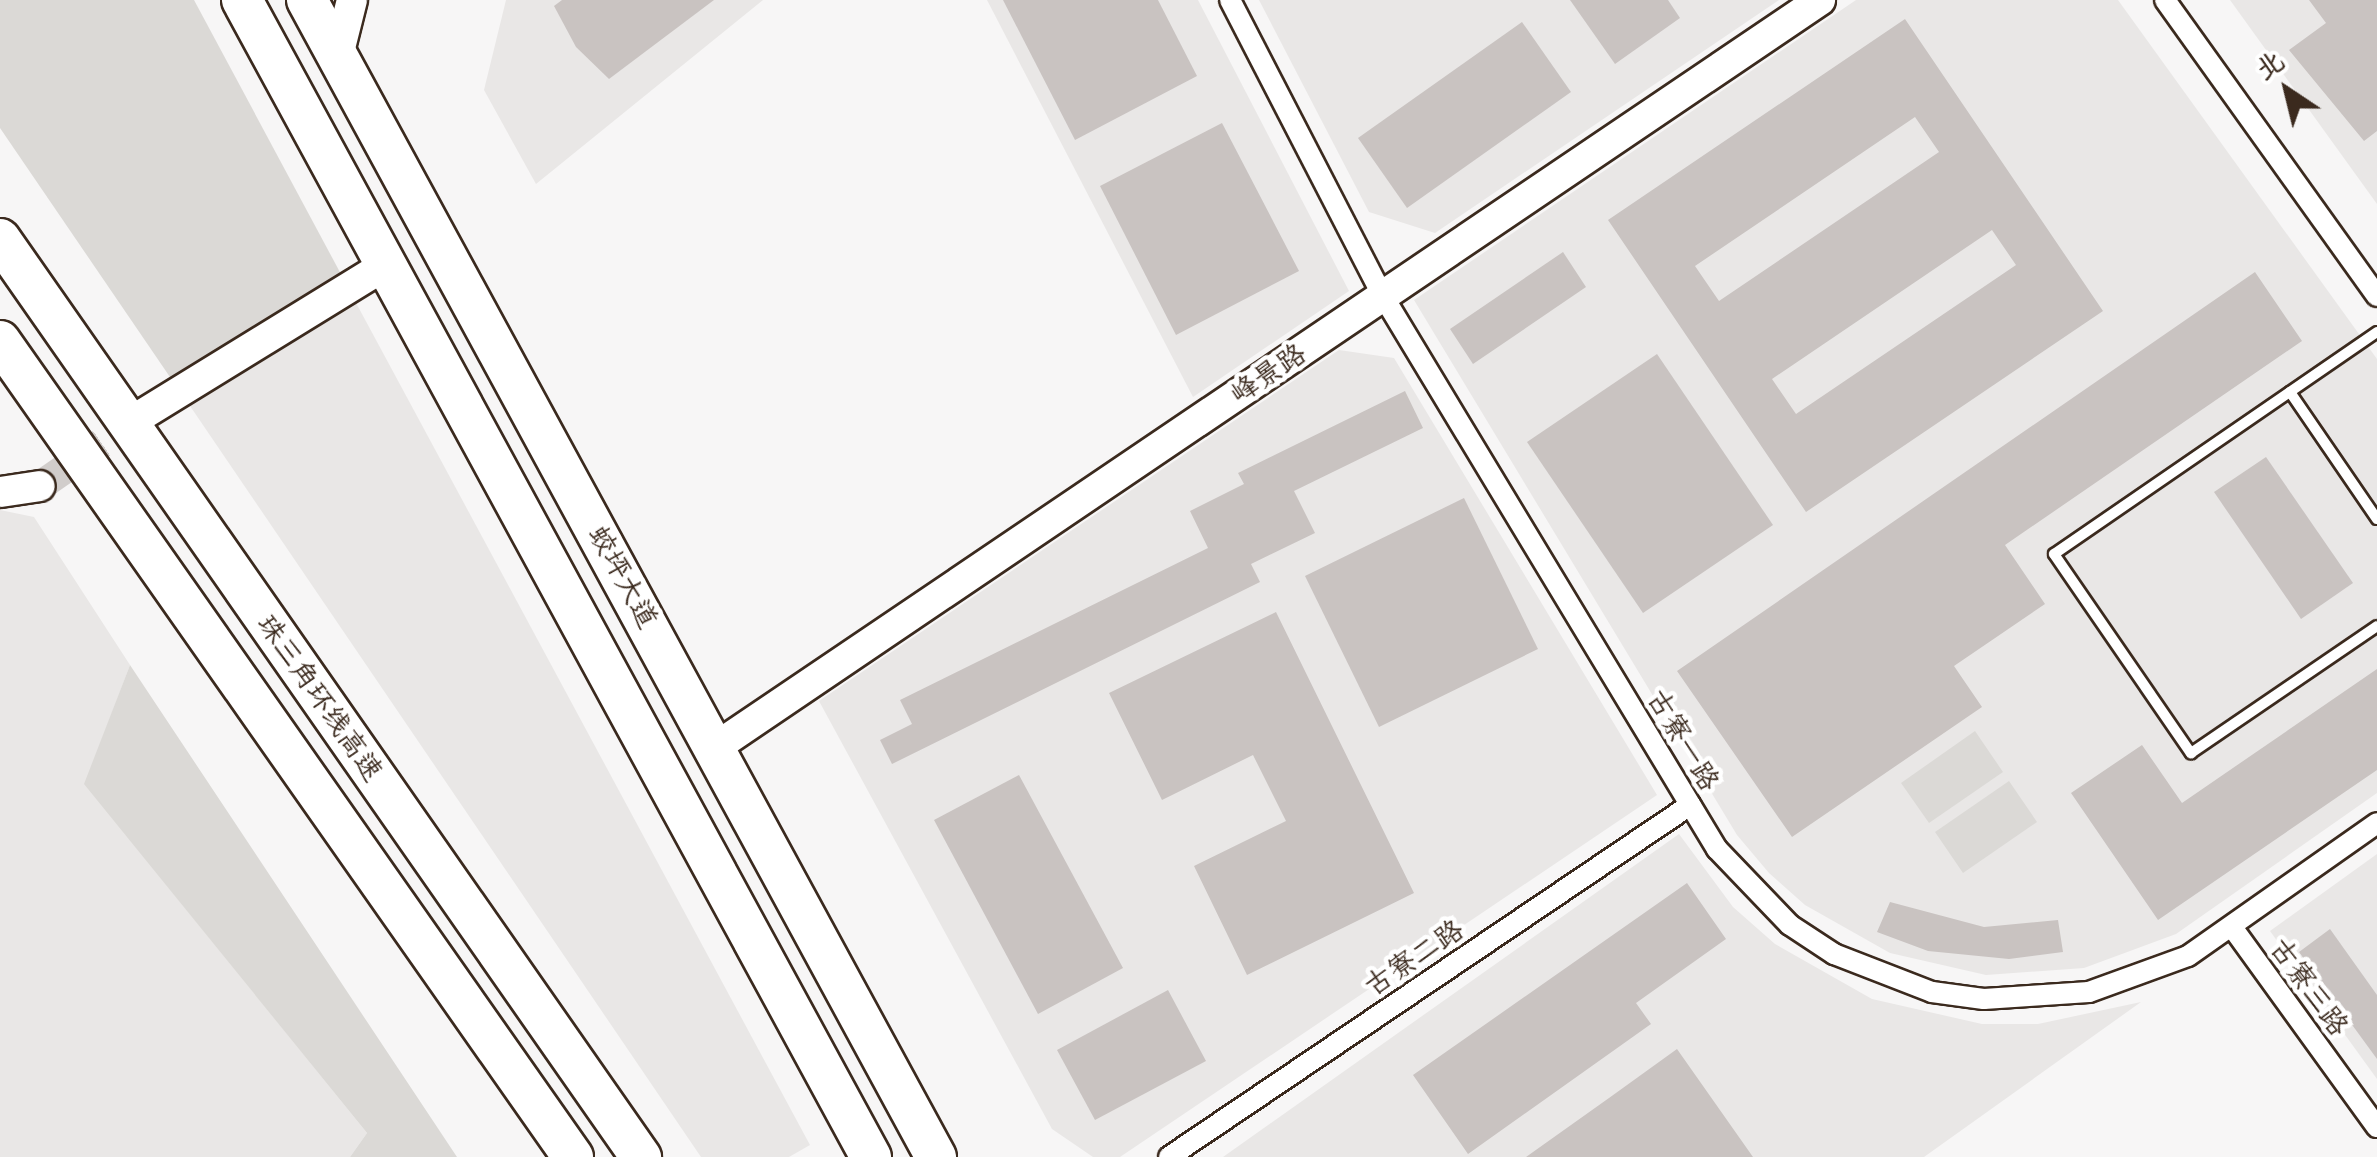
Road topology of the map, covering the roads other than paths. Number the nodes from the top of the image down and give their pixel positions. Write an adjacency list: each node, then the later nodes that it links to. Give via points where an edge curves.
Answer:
1 (242, 0): 9 (highway)
2 (307, 0): 7 (highway, 蛟坪大道)
3 (352, 0): 7 (street)
4 (1230, 0): 10 (street, 古寮一路)
5 (1820, 0): 10 (street, 峰景路)
6 (2165, 0): 11 (street)
7 (338, 56): 20 (highway, 蛟坪大道)
8 (0, 239): 26 (highway, 珠三角环线高速)
9 (386, 266): 15 (street); 27 (highway)
10 (1383, 296): 20 (street, 峰景路); 21 (street, 古寮一路)
11 (2377, 296)
12 (2377, 332): 14 (lane)
13 (0, 341): 25 (highway, 珠三角环线高速)
14 (2290, 392): 18 (lane); 19 (lane, via 2054,554 2191,753)
15 (145, 413)
16 (40, 486): 17 (street)
17 (0, 492)
18 (2377, 519)
19 (2377, 626)
20 (716, 747): 28 (highway, 蛟坪大道)
21 (1690, 805): 23 (street, 古寮一路, via 1717,850 1790,925 1881,976 1932,992 1984,1000 2089,992 2188,956); 29 (street, 古寮二路)
22 (2377, 824): 23 (street, 古寮一路)
23 (2232, 927): 24 (street, 古寮三路)
24 (2377, 1127)
25 (573, 1157)
26 (641, 1157)
27 (870, 1157)
28 (936, 1157)
29 (1169, 1157)

